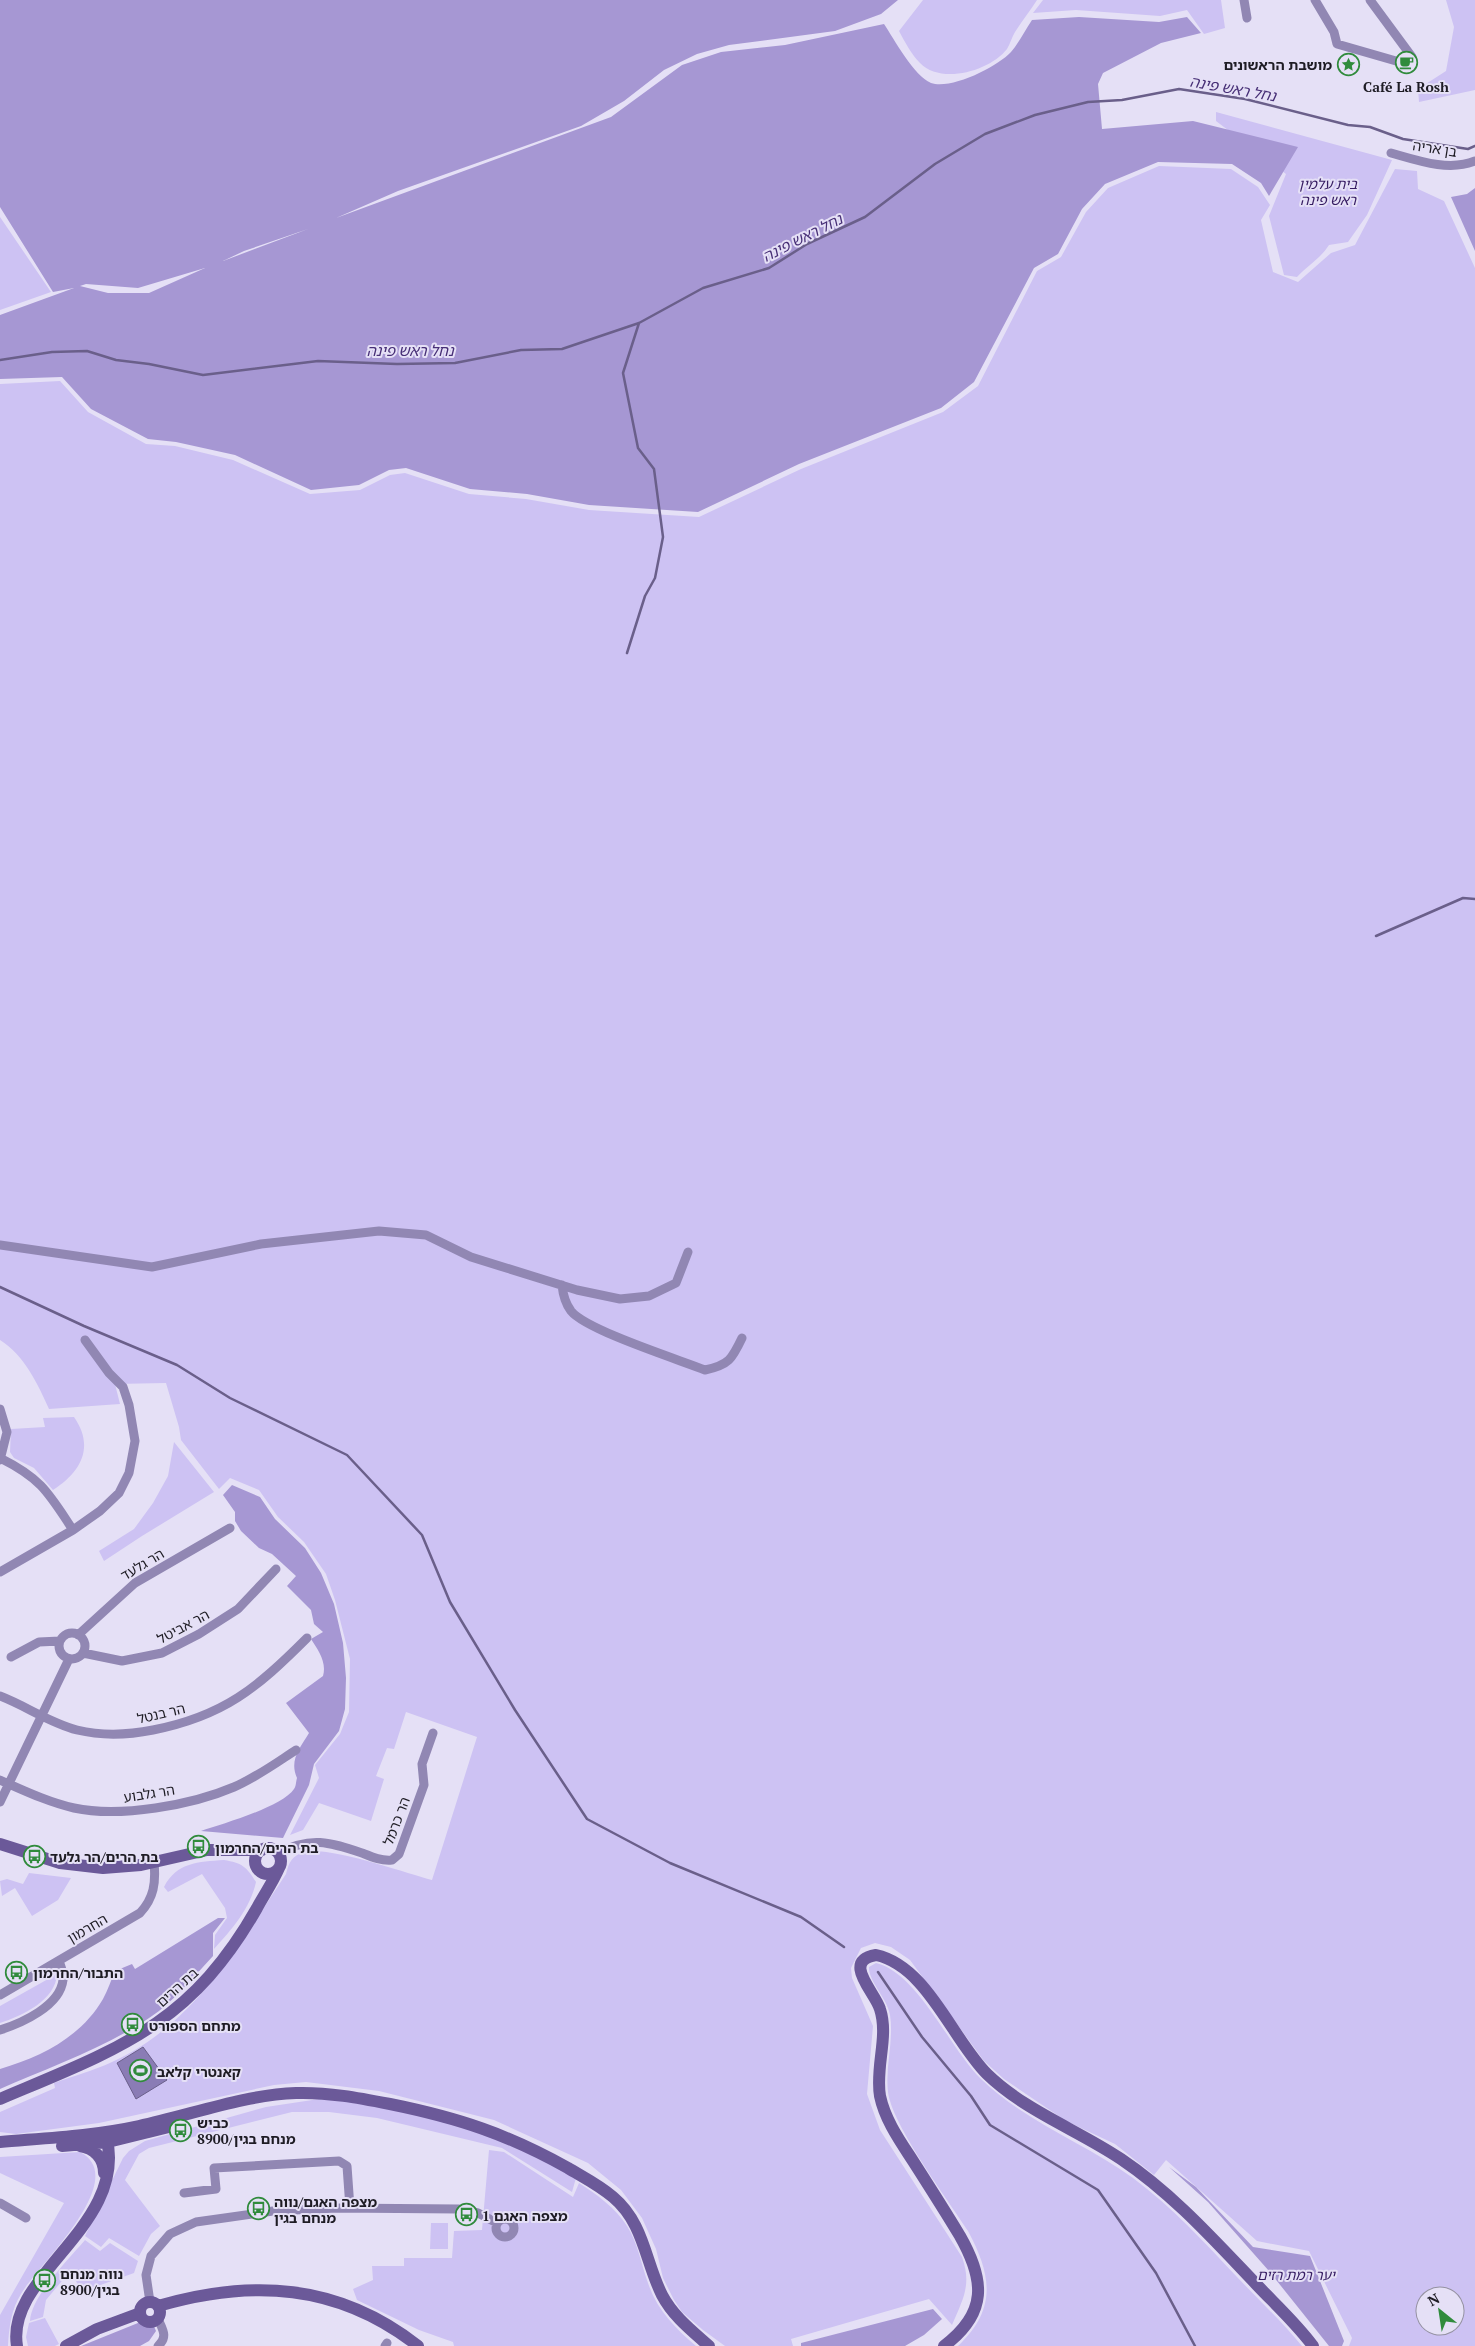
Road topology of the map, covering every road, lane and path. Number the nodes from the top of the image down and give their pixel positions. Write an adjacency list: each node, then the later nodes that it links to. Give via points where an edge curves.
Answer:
1 (1244, 0): 4 (street)
2 (1315, 0): 3 (street, via 1334,32 1337,44 1410,65 1412,57)
3 (1370, 0)
4 (1247, 18)
5 (1391, 153): 6 (street, בן אריה, via 1451,166 1464,166)
6 (1475, 161)
7 (0, 1245): 9 (street, via 152,1267 261,1244 379,1231 426,1236 471,1257)
8 (688, 1252): 9 (street, via 676,1283 649,1296 620,1299)
9 (562, 1285): 10 (street, via 571,1312 598,1328 704,1370 732,1359)
10 (742, 1338)
11 (85, 1340): 15 (street, via 123,1387 135,1441 130,1473 119,1493)
12 (0, 1409): 13 (street, via 7,1432)
13 (1, 1460): 15 (street, via 23,1469 38,1481)
14 (230, 1528): 18 (street, הר גלעד, via 135,1583)
15 (73, 1530): 17 (street)
16 (276, 1569): 21 (street, הר אביטל, via 238,1609 162,1654 122,1661)
17 (0, 1572)
18 (78, 1635): 20 (street, via 69,1634); 21 (street, via 85,1644)
19 (307, 1638): 25 (street, הר בנטל, via 270,1674 236,1700 220,1710 181,1723 138,1733 101,1734 75,1729)
20 (60, 1641): 22 (street, via 40,1642); 23 (street, via 59,1650)
21 (83, 1653): 23 (street)
22 (12, 1657)
23 (69, 1659): 25 (street)
24 (0, 1696): 25 (street, הר בנטל)
25 (42, 1714): 28 (street)
26 (433, 1733): 33 (street, הר כרמל, via 422,1764 424,1785 399,1854 392,1860 316,1841)
27 (296, 1750): 28 (street, הר גלבוע, via 250,1779 222,1792 128,1811 69,1807)
28 (4, 1782): 29 (street)
29 (0, 1802)
30 (0, 1844): 34 (main road, via 81,1867 103,1868)
31 (230, 1850): 32 (main road); 34 (main road, via 207,1850); 35 (main road, via 246,1855)
32 (262, 1850): 33 (main road); 35 (main road, via 257,1856)
33 (278, 1853): 36 (main road, via 281,1859)
34 (154, 1862): 38 (street, החרמון, via 155,1888 140,1914)
35 (257, 1867): 36 (main road, via 270,1874); 37 (main road, via 264,1885)
36 (279, 1868): 37 (main road, בת הרים)
37 (261, 1900): 42 (main road, בת הרים, via 233,1948 178,2008 116,2049)
38 (59, 1961): 39 (street, החרמון); 40 (street, via 63,1981 52,2001 26,2019)
39 (0, 1995)
40 (0, 2030)
41 (326, 2094): 43 (main road, via 276,2099); 44 (main road, via 297,2093 254,2098); 62 (main road, via 419,2110 490,2130 558,2162 602,2188 634,2222 659,2287 672,2311)
42 (0, 2099)
43 (154, 2131): 44 (main road); 48 (main road, via 125,2144)
44 (106, 2137): 45 (main road); 46 (main road); 48 (main road, via 109,2165)
45 (3, 2141)
46 (70, 2145): 47 (main road); 49 (main road, via 90,2149 100,2158 104,2169)
47 (0, 2150)
48 (106, 2177): 49 (main road)
49 (102, 2190): 59 (main road, via 85,2224 30,2295 19,2319)
50 (184, 2192): 52 (street, via 216,2188 214,2168 339,2161 347,2166)
51 (0, 2204): 53 (street)
52 (350, 2208): 54 (street, via 458,2209 478,2213); 55 (street, via 273,2211 196,2222 178,2229 162,2241 151,2256 146,2275)
53 (26, 2218)
54 (497, 2223)
55 (154, 2304): 56 (main road, via 143,2305); 57 (main road, via 160,2312); 61 (main road, via 218,2291 259,2289 296,2292 329,2300 369,2316)
56 (140, 2313): 57 (main road, via 147,2322); 60 (main road, via 97,2329)
57 (158, 2319): 58 (street, via 164,2334)
58 (160, 2345)
59 (17, 2346)
60 (66, 2346)
61 (418, 2346)
62 (709, 2346)
63 (944, 2346): 64 (main road, via 961,2332 974,2312 978,2279 965,2243 894,2130 882,2104 879,2081 882,2017 860,1971 861,1964 870,1956 890,1959 921,1985 965,2048 991,2078 1120,2159 1176,2202)
64 (1313, 2346)

